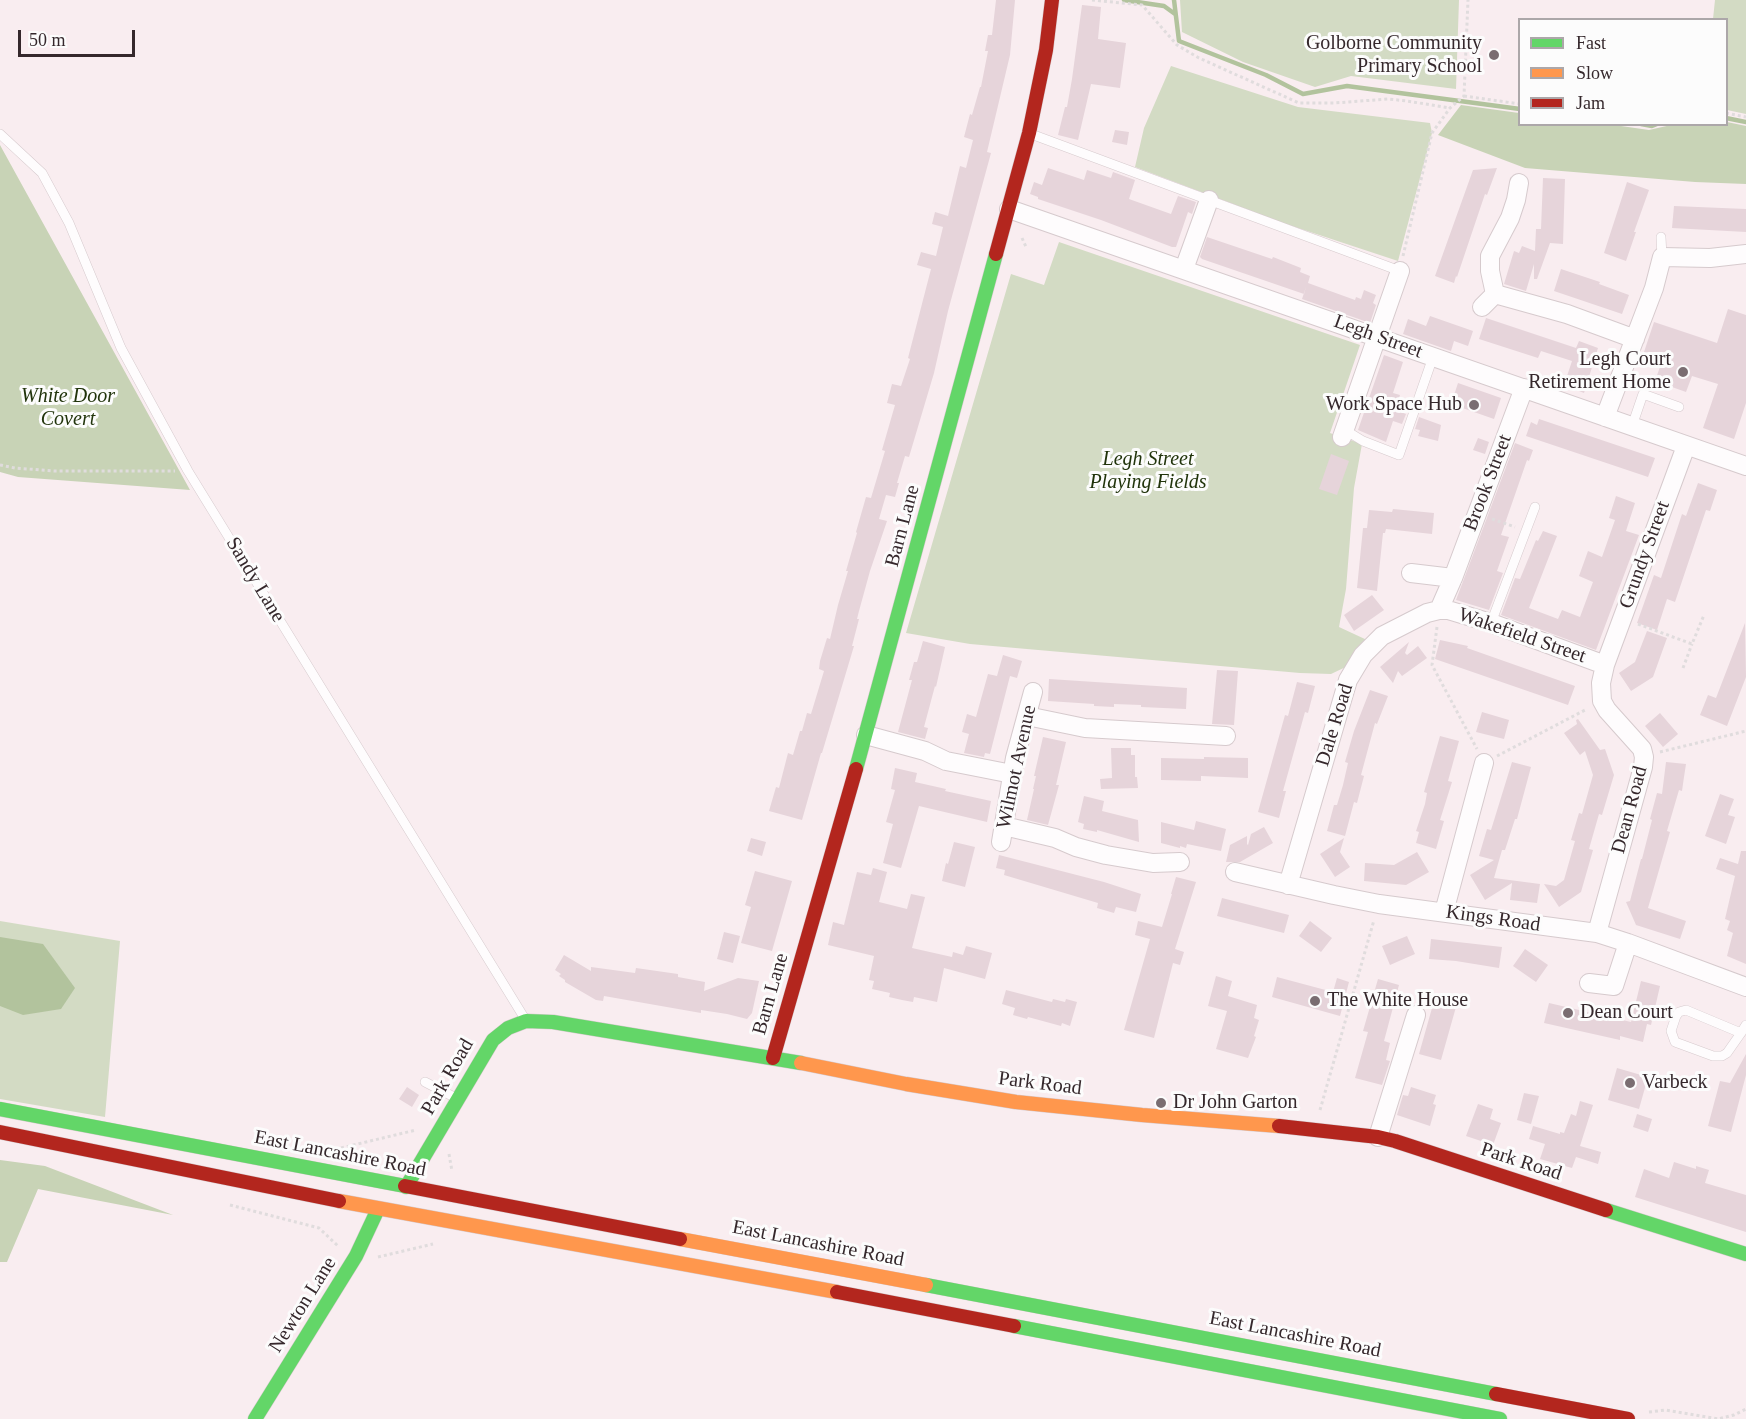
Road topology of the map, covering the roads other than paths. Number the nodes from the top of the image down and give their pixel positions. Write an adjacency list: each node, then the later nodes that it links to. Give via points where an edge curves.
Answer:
1 (1052, 0): 2 (main road, Barn Lane)
2 (1029, 133): 5 (lane); 6 (main road, Barn Lane)
3 (0, 134): 45 (lane, Sandy Lane, via 42,173 69,223 121,348 188,471)
4 (1519, 183): 12 (street, via 1514,209 1490,256)
5 (1209, 200): 10 (street); 11 (lane)
6 (1009, 209): 10 (street, Legh Street); 32 (main road, Barn Lane)
7 (1661, 237): 9 (lane)
8 (1746, 254): 9 (street)
9 (1662, 257): 15 (street)
10 (1184, 269): 14 (street, Legh Street)
11 (1400, 271): 14 (street)
12 (1495, 294): 13 (street); 15 (street)
13 (1482, 307)
14 (1377, 337): 16 (street, Legh Street); 21 (street)
15 (1635, 339): 19 (street)
16 (1433, 357): 17 (street, Legh Street); 21 (lane, via 1399,455)
17 (1524, 388): 19 (street, Legh Street); 26 (street, Brook Street)
18 (1679, 407): 20 (lane, via 1643,394)
19 (1605, 417): 20 (street, Legh Street)
20 (1632, 426): 22 (street, Legh Street)
21 (1343, 433)
22 (1686, 446): 23 (street, Legh Street); 29 (street, Grundy Street)
23 (1746, 466)
24 (1535, 507): 28 (lane)
25 (1411, 573): 26 (street)
26 (1453, 578): 27 (street, Brook Street)
27 (1439, 610): 28 (street, Wakefield Street); 38 (street, Dale Road, via 1382,636 1355,666 1342,695)
28 (1491, 623): 29 (street, Wakefield Street)
29 (1605, 665): 40 (street, Dean Road, via 1602,701 1642,749 1644,757)
30 (1033, 692): 31 (street, Wilmot Avenue)
31 (1027, 716): 33 (street, via 1085,728 1202,726); 35 (street, Wilmot Avenue)
32 (866, 735): 35 (street, via 925,751 946,761); 47 (main road, Barn Lane)
33 (1226, 736)
34 (1484, 763): 39 (street)
35 (1012, 774): 36 (street, Wilmot Avenue, via 1003,834 1055,838 1154,871)
36 (1180, 862)
37 (1235, 872): 38 (street, Kings Road)
38 (1288, 885): 39 (street, Kings Road, via 1379,904)
39 (1444, 912): 40 (street, Kings Road)
40 (1597, 933): 41 (street, Kings Road)
41 (1628, 943): 42 (street, via 1614,986); 43 (street, Kings Road)
42 (1589, 984)
43 (1746, 987)
44 (1416, 1015): 52 (street)
45 (526, 1021): 47 (main road, Park Road, via 553,1022); 49 (main road, Park Road, via 493,1040)
46 (1743, 1029): 46 (lane, via 1722,1056 1675,1042 1671,1031 1676,1016 1686,1010)
47 (772, 1058): 52 (main road, Park Road, via 1016,1102)
48 (425, 1082): 49 (lane)
49 (458, 1100): 53 (main road, Park Road)
50 (0, 1109): 53 (main road, East Lancashire Road)
51 (0, 1132): 54 (main road)
52 (1378, 1137): 55 (main road, Park Road)
53 (406, 1187): 56 (main road, East Lancashire Road)
54 (378, 1209): 57 (main road, Newton Lane, via 356,1256); 58 (main road)
55 (1746, 1254)
56 (1635, 1417)
57 (255, 1419)
58 (1500, 1419)

